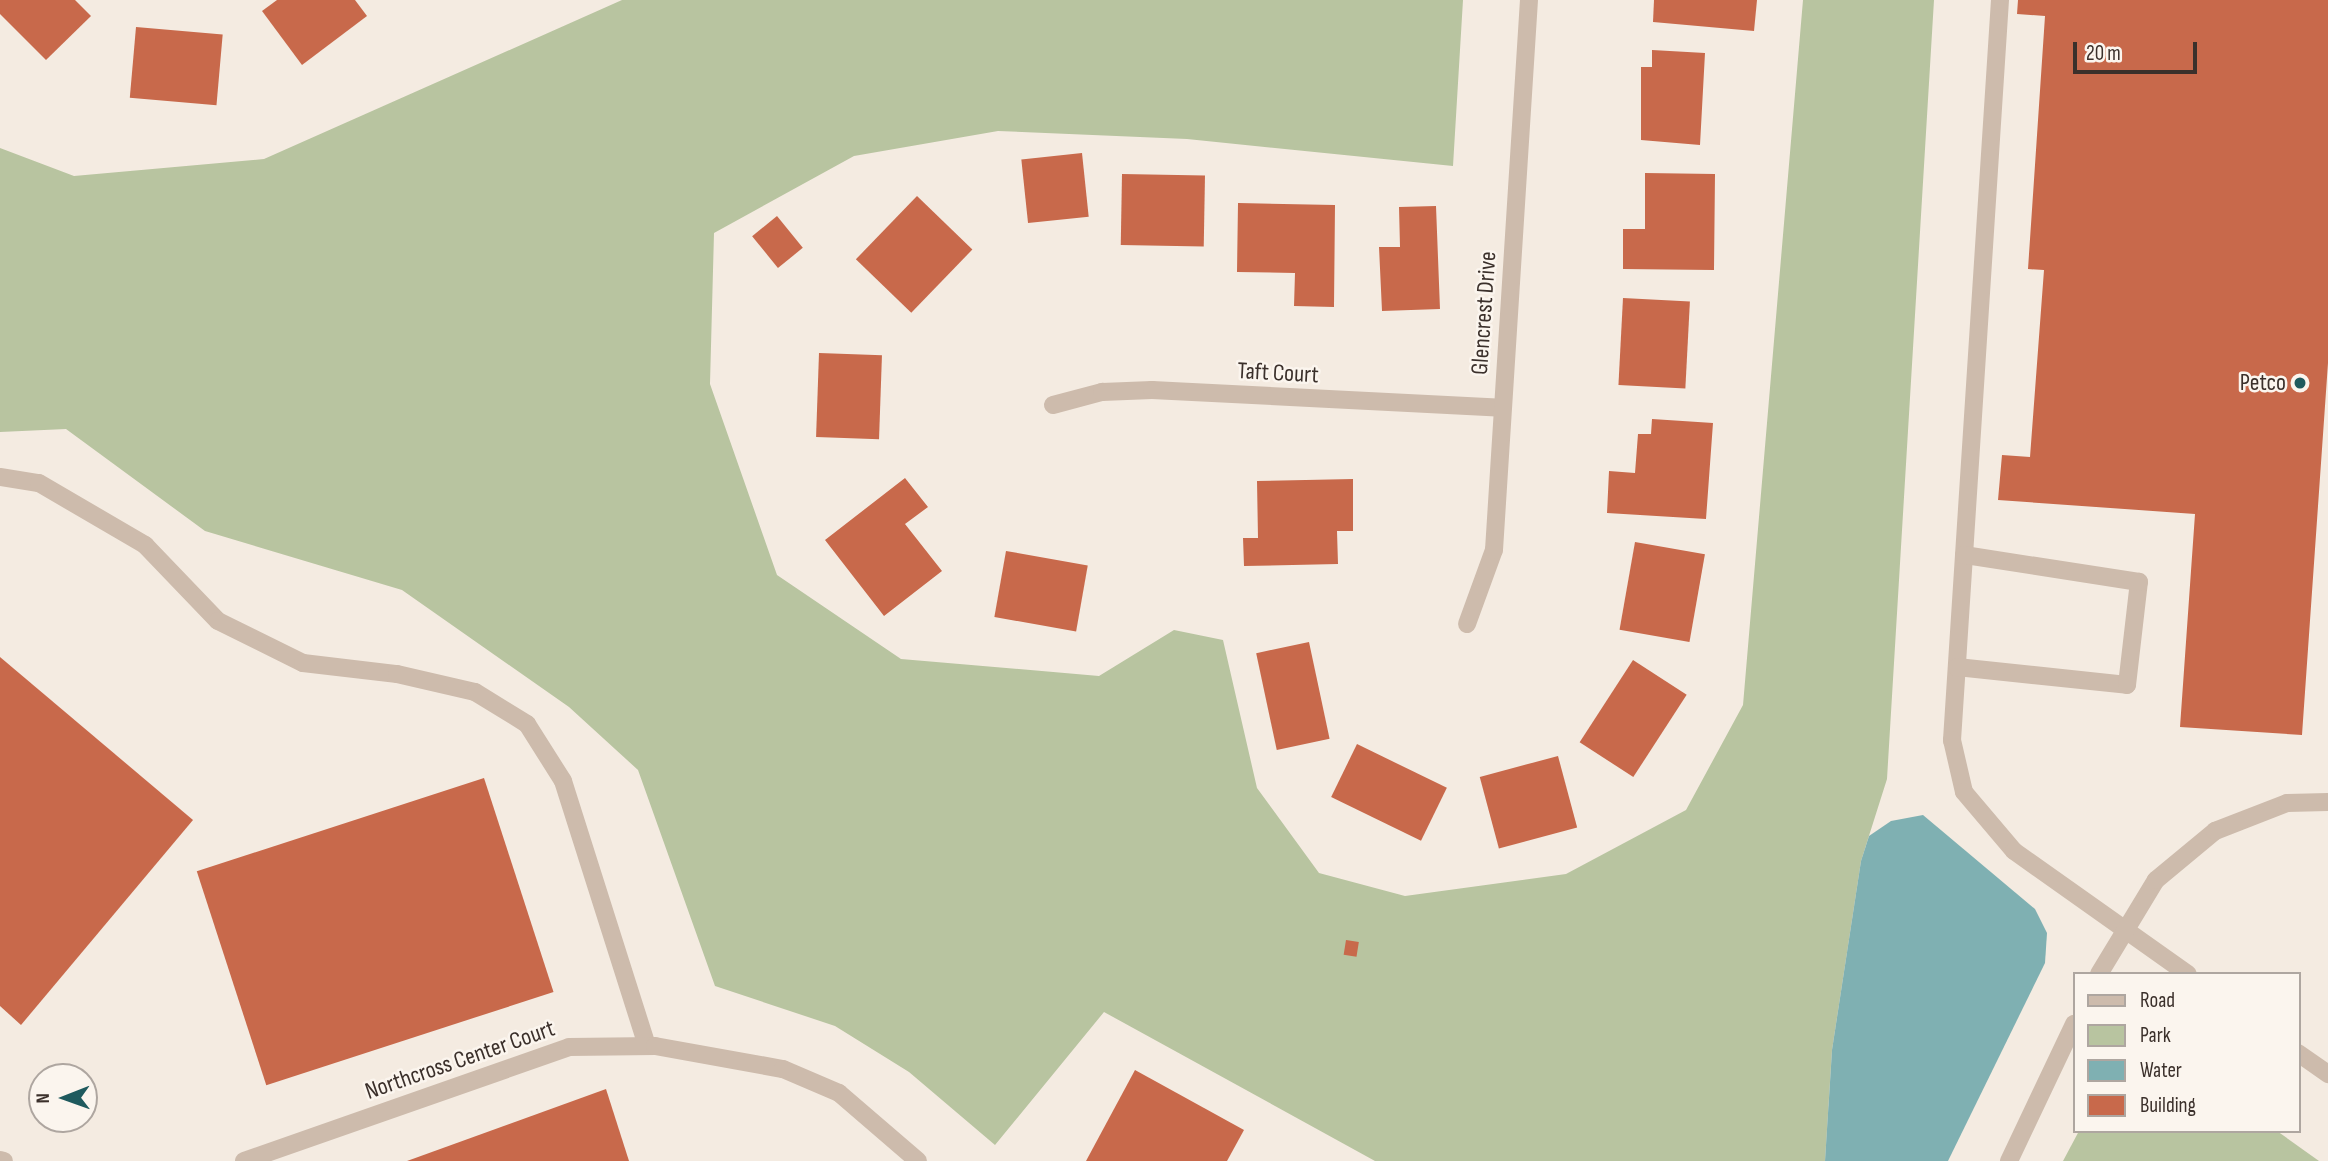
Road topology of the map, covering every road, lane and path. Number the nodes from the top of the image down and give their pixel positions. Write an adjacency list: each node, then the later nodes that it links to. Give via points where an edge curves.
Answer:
1 (1529, 0): 4 (street, Glencrest Drive)
2 (2000, 0): 6 (street)
3 (1053, 405): 4 (street, Taft Court, via 1102,392 1152,390)
4 (1502, 408): 7 (street, Glencrest Drive, via 1494,550)
5 (0, 477): 14 (street, via 39,483 145,545 218,621 303,663 397,674 475,692 527,724 563,781)
6 (1964, 555): 8 (street); 8 (street, via 2139,582 2127,685)
7 (1467, 624)
8 (1957, 667): 10 (street, via 1952,740 1964,792 2014,851)
9 (2328, 802): 10 (street, via 2287,803 2215,831 2156,880)
10 (2124, 928): 11 (street); 12 (street)
11 (2100, 972)
12 (2185, 972)
13 (2072, 1028): 19 (street)
14 (647, 1046): 17 (street, Northcross Center Court, via 569,1046); 18 (street, Northcross Center Court, via 783,1069 839,1093)
15 (2300, 1054): 16 (street)
16 (2328, 1074)
17 (244, 1161)
18 (918, 1161)
19 (2009, 1161)

